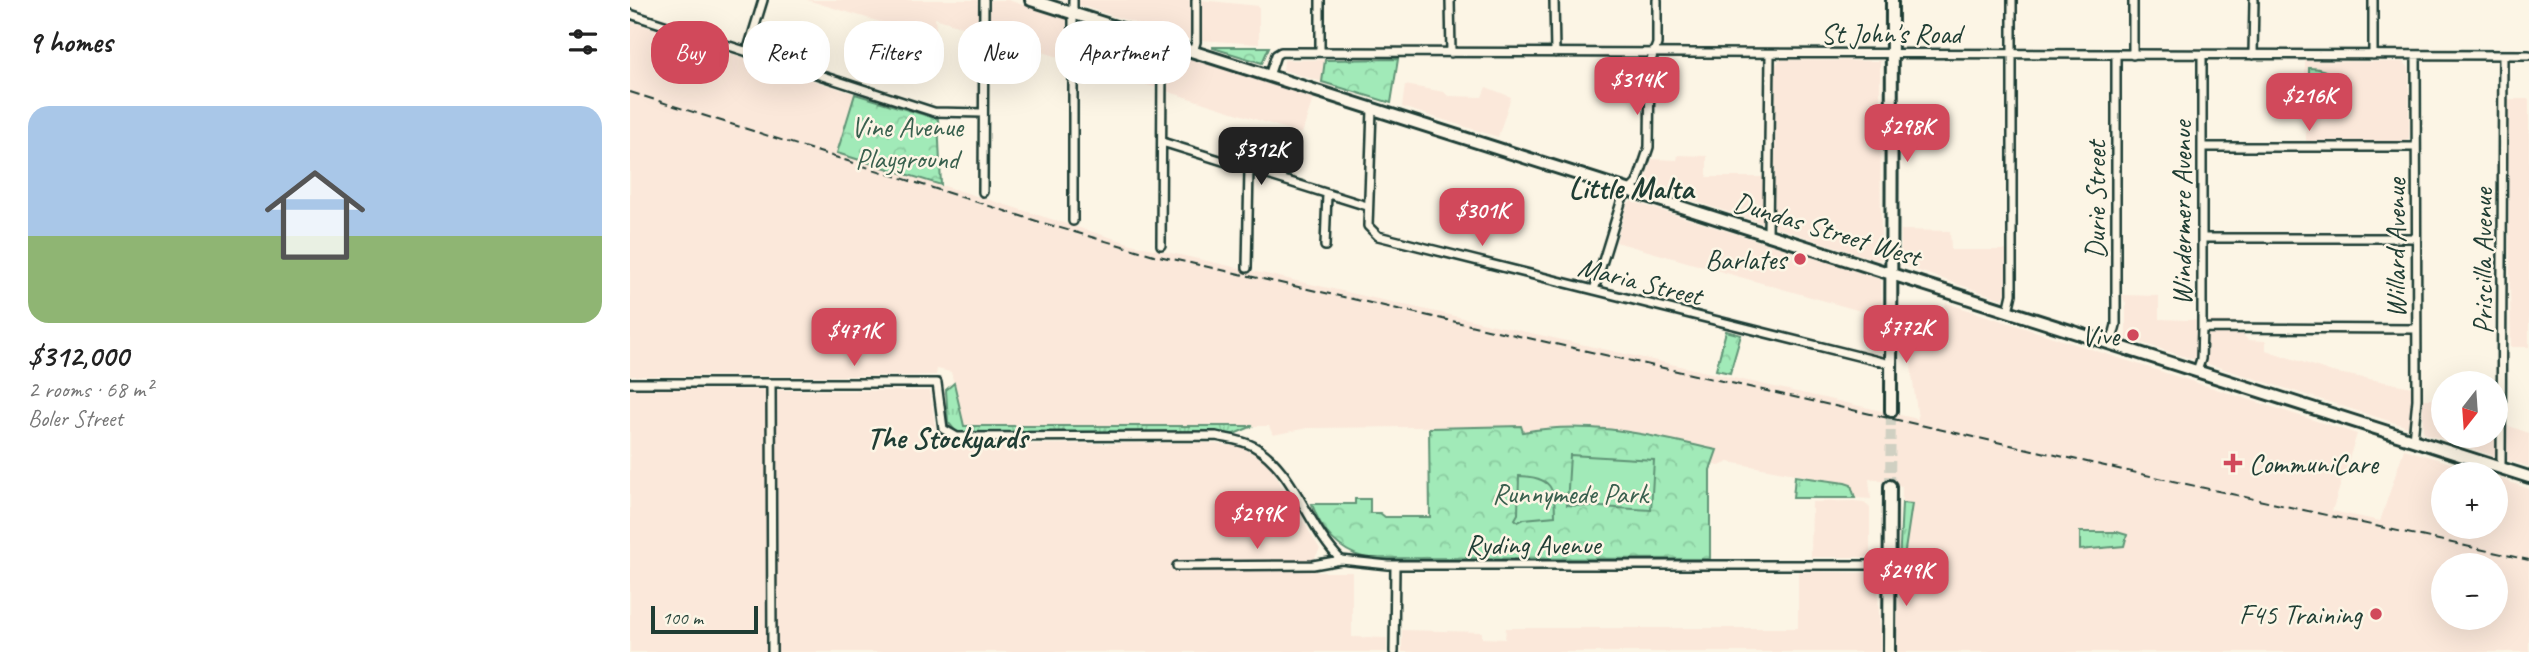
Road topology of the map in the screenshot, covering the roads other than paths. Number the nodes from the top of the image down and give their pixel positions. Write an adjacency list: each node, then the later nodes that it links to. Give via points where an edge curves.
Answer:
1 (764, 0): 17 (street)
2 (984, 0): 40 (street)
3 (1031, 0): 15 (main road, Dundas Street West)
4 (1073, 0): 15 (street)
5 (1196, 0): 20 (street)
6 (1321, 0): 21 (street)
7 (1450, 0): 22 (street)
8 (1554, 0): 23 (street)
9 (1657, 0): 24 (street)
10 (1892, 0): 25 (main road)
11 (2012, 0): 26 (street)
12 (2133, 0): 29 (street)
13 (2254, 0): 31 (street)
14 (2373, 0): 32 (street)
15 (1073, 13): 18 (main road, Dundas Street West); 49 (street)
16 (630, 14): 19 (street)
17 (757, 21)
18 (1098, 21)
19 (743, 51)
20 (1193, 52): 36 (main road, Dundas Street West)
21 (1320, 52): 22 (street, St John's Road); 36 (street, St John's Road, via 1281,52)
22 (1451, 53): 23 (street, St John's Road)
23 (1555, 54): 24 (street, St John's Road)
24 (1653, 54): 27 (street, St John's Road); 45 (street, via 1649,147 1637,183)
25 (1892, 54): 26 (street, St John's Road); 27 (street, St John's Road); 56 (main road)
26 (2012, 54): 28 (street, St John's Road); 58 (street, via 2012,294)
27 (1770, 55): 50 (street)
28 (2116, 55): 29 (street, St John's Road); 61 (street, Durie Street, via 2116,326)
29 (2133, 55): 30 (street, St John's Road)
30 (2202, 55): 31 (street, St John's Road); 42 (street, Windermere Avenue)
31 (2253, 55): 32 (street, St John's Road)
32 (2373, 55): 33 (street, St John's Road)
33 (2416, 55): 34 (street, St John's Road); 43 (street, Willard Avenue)
34 (2503, 55): 35 (street, St John's Road); 69 (street, Priscilla Avenue)
35 (2529, 55)
36 (1269, 76): 39 (main road, Dundas Street West)
37 (830, 79): 40 (street, via 934,112)
38 (1162, 84): 41 (street)
39 (1372, 108): 45 (main road, Dundas Street West); 48 (street)
40 (983, 113): 46 (street)
41 (1162, 142): 44 (street); 53 (street)
42 (2203, 147): 43 (street); 51 (street, Windermere Avenue)
43 (2416, 147): 52 (street, Willard Avenue)
44 (1249, 169): 47 (street); 55 (street)
45 (1629, 191): 50 (main road, Dundas Street West); 57 (street, via 1622,199)
46 (983, 192)
47 (1327, 194): 48 (street); 54 (street)
48 (1367, 206): 57 (street, Maria Street, via 1368,226 1378,236)
49 (1073, 221)
50 (1768, 235): 56 (main road, Dundas Street West)
51 (2202, 237): 52 (street); 59 (street, Windermere Avenue)
52 (2416, 238): 60 (street, Willard Avenue)
53 (1161, 245)
54 (1325, 246)
55 (1247, 268)
56 (1891, 274): 58 (main road, Dundas Street West); 62 (main road)
57 (1594, 290): 62 (street, Maria Street)
58 (2008, 312): 61 (main road, Dundas Street West)
59 (2202, 328): 60 (street); 63 (street, Windermere Avenue)
60 (2416, 329): 67 (street, Willard Avenue)
61 (2111, 344): 63 (main road, Dundas Street West)
62 (1890, 364): 66 (main road)
63 (2197, 371): 67 (main road, Dundas Street West)
64 (630, 383): 65 (street)
65 (771, 383): 73 (street, via 937,383 941,422 946,433 957,438 1216,436 1242,441 1268,457 1323,540); 77 (street)
66 (1891, 411)
67 (2413, 440): 68 (main road, Dundas Street West)
68 (2485, 462)
69 (2501, 462)
70 (2508, 470): 71 (main road, Dundas Street West)
71 (2529, 477)
72 (1890, 486): 75 (main road)
73 (1341, 559): 74 (street, Ryding Avenue); 76 (street, Ryding Avenue, via 1313,565)
74 (1395, 565): 75 (street, Ryding Avenue); 78 (street)
75 (1890, 565): 79 (main road)
76 (1177, 566)
77 (772, 652)
78 (1394, 652)
79 (1889, 652)

